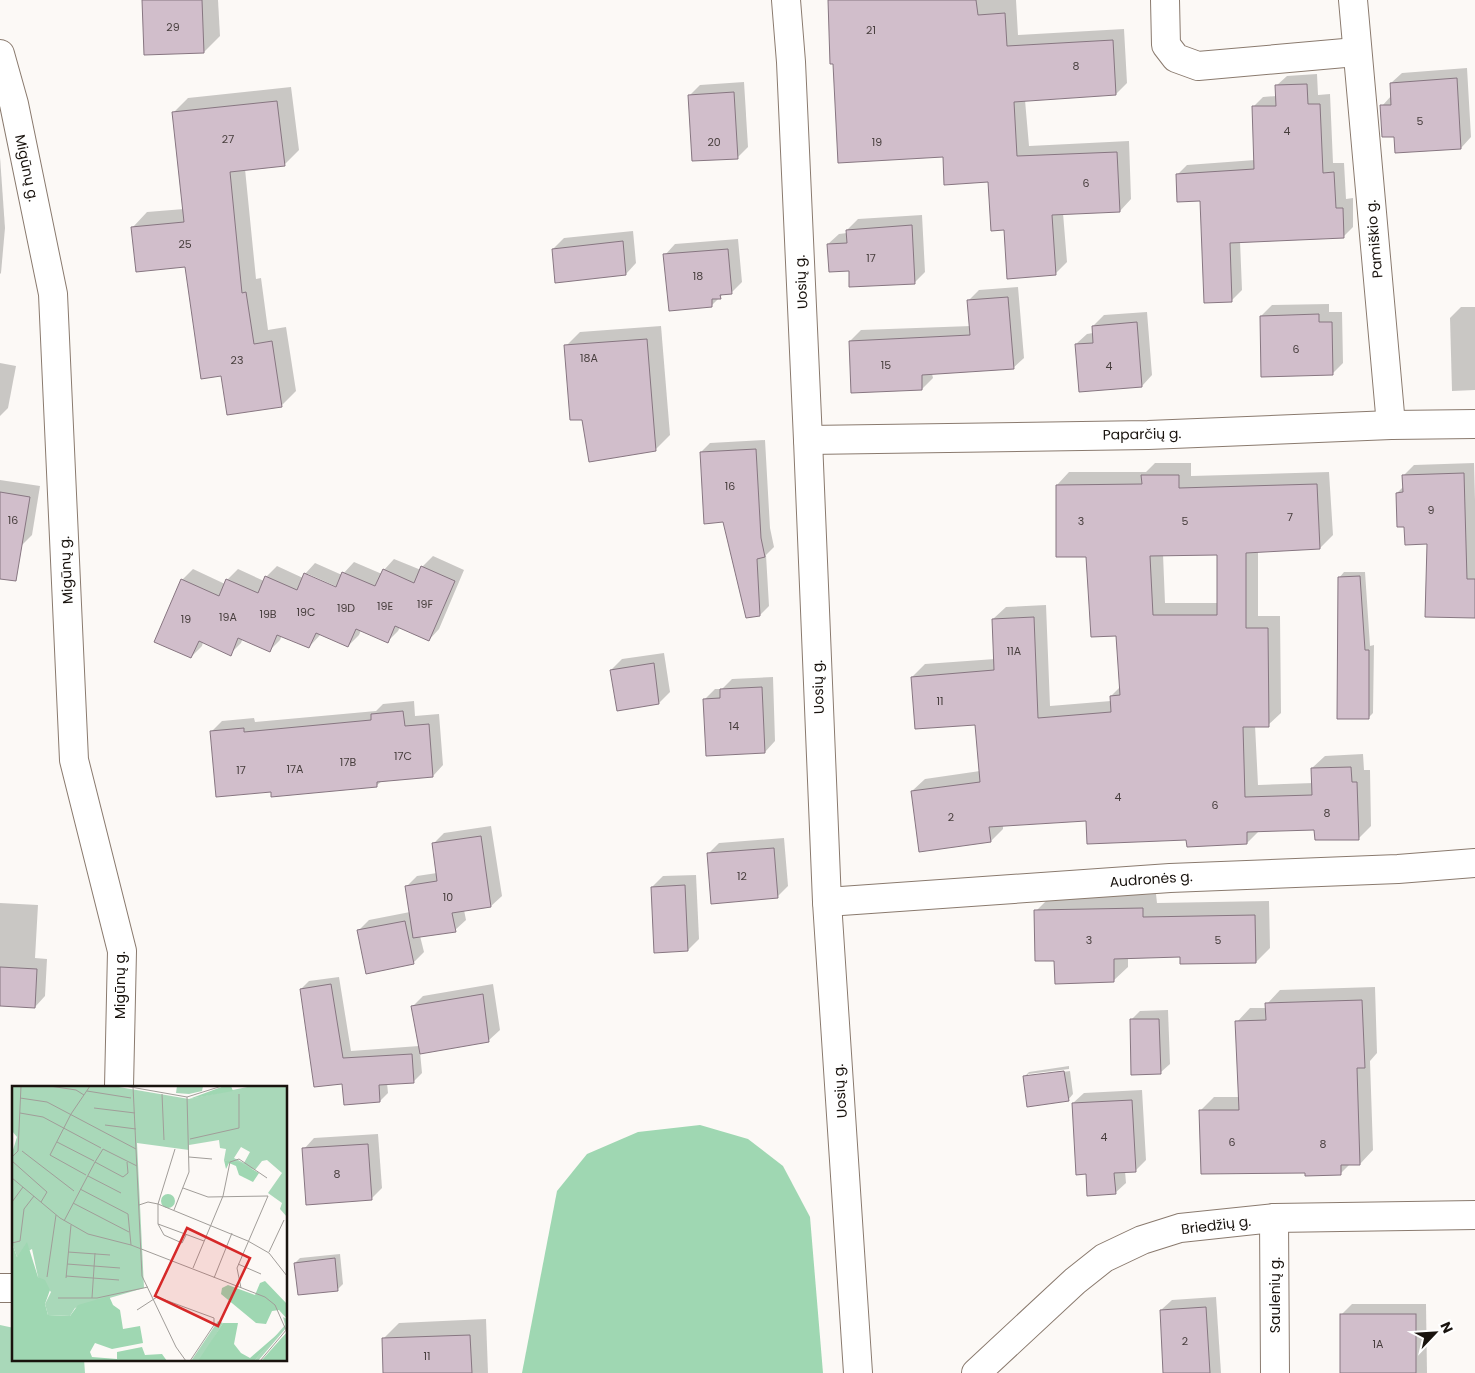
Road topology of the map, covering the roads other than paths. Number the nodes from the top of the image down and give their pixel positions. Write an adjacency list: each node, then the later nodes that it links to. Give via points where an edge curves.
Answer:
1 (786, 0): 8 (street, Uosių g.)
2 (1165, 0): 4 (street, via 1166,45 1176,58 1198,66)
3 (1352, 0): 4 (street, Pamiškio g.)
4 (1356, 52): 7 (street, Pamiškio g.)
5 (0, 54): 11 (street, Migūnų g., via 14,104 53,294 74,760 122,951)
6 (1475, 424): 7 (street, Paparčių g.)
7 (1391, 425): 8 (street, Paparčių g., via 1139,435)
8 (808, 440): 10 (street, Uosių g.)
9 (1475, 863): 10 (street, Audronės g., via 1170,878)
10 (827, 902): 14 (street, Uosių g.)
11 (118, 1086)
12 (1475, 1215): 13 (street, Briedžių g.)
13 (1274, 1218): 15 (street, Briedžių g., via 1180,1228 1142,1240 1104,1258); 16 (street, Saulenių g.)
14 (858, 1373)
15 (976, 1373)
16 (1275, 1373)

